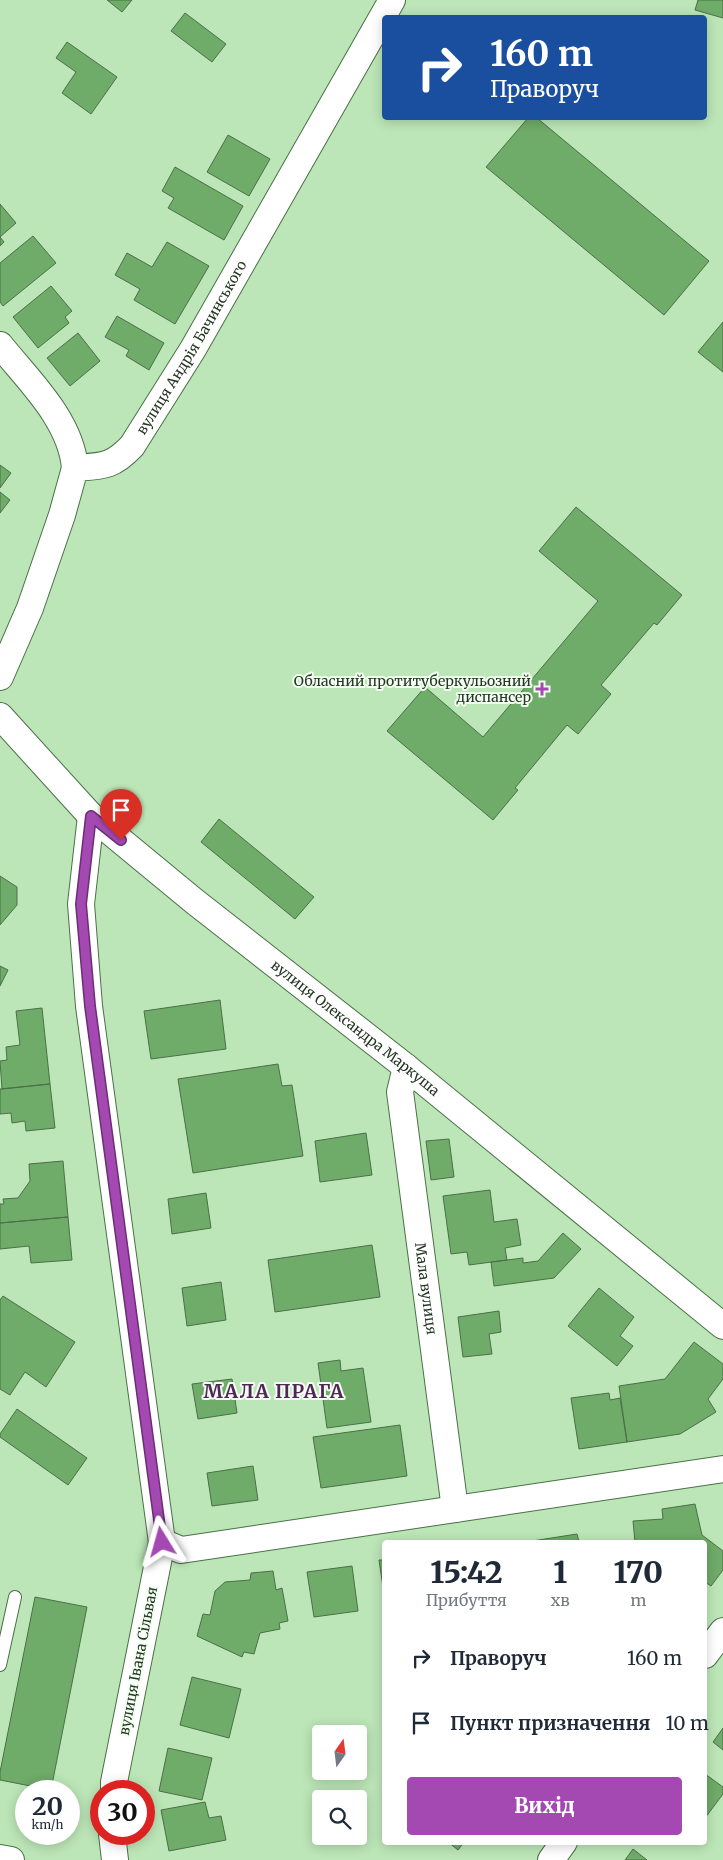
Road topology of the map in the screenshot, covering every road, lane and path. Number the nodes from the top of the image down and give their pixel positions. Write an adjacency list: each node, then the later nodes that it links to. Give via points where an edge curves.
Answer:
1 (392, 0): 2 (street, вулиця Андрія Бачинського)
2 (383, 15)
3 (382, 18): 5 (street, вулиця Андрія Бачинського, via 193,349 132,446 108,465)
4 (0, 345): 5 (street, via 47,403 68,436 74,451)
5 (75, 468): 6 (street, via 30,608)
6 (0, 677)
7 (0, 716): 8 (street, вулиця Олександра Маркуша)
8 (91, 816): 9 (street, вулиця Олександра Маркуша); 13 (street, вулиця Івана Сільвая, via 81,904 90,1006)
9 (406, 1067): 10 (street, вулиця Олександра Маркуша); 12 (street, Мала вулиця, via 400,1092)
10 (723, 1326)
11 (723, 1469): 12 (street)
12 (455, 1509): 13 (street, via 181,1550)
13 (162, 1542): 18 (street, вулиця Івана Сільвая)
14 (15, 1598): 17 (lane)
15 (723, 1632): 16 (street)
16 (707, 1652)
17 (0, 1665)
18 (114, 1780)
19 (113, 1845): 23 (street)
20 (562, 1845): 24 (street)
21 (0, 1858): 22 (street)
22 (11, 1860)
23 (115, 1860)
24 (551, 1860)

